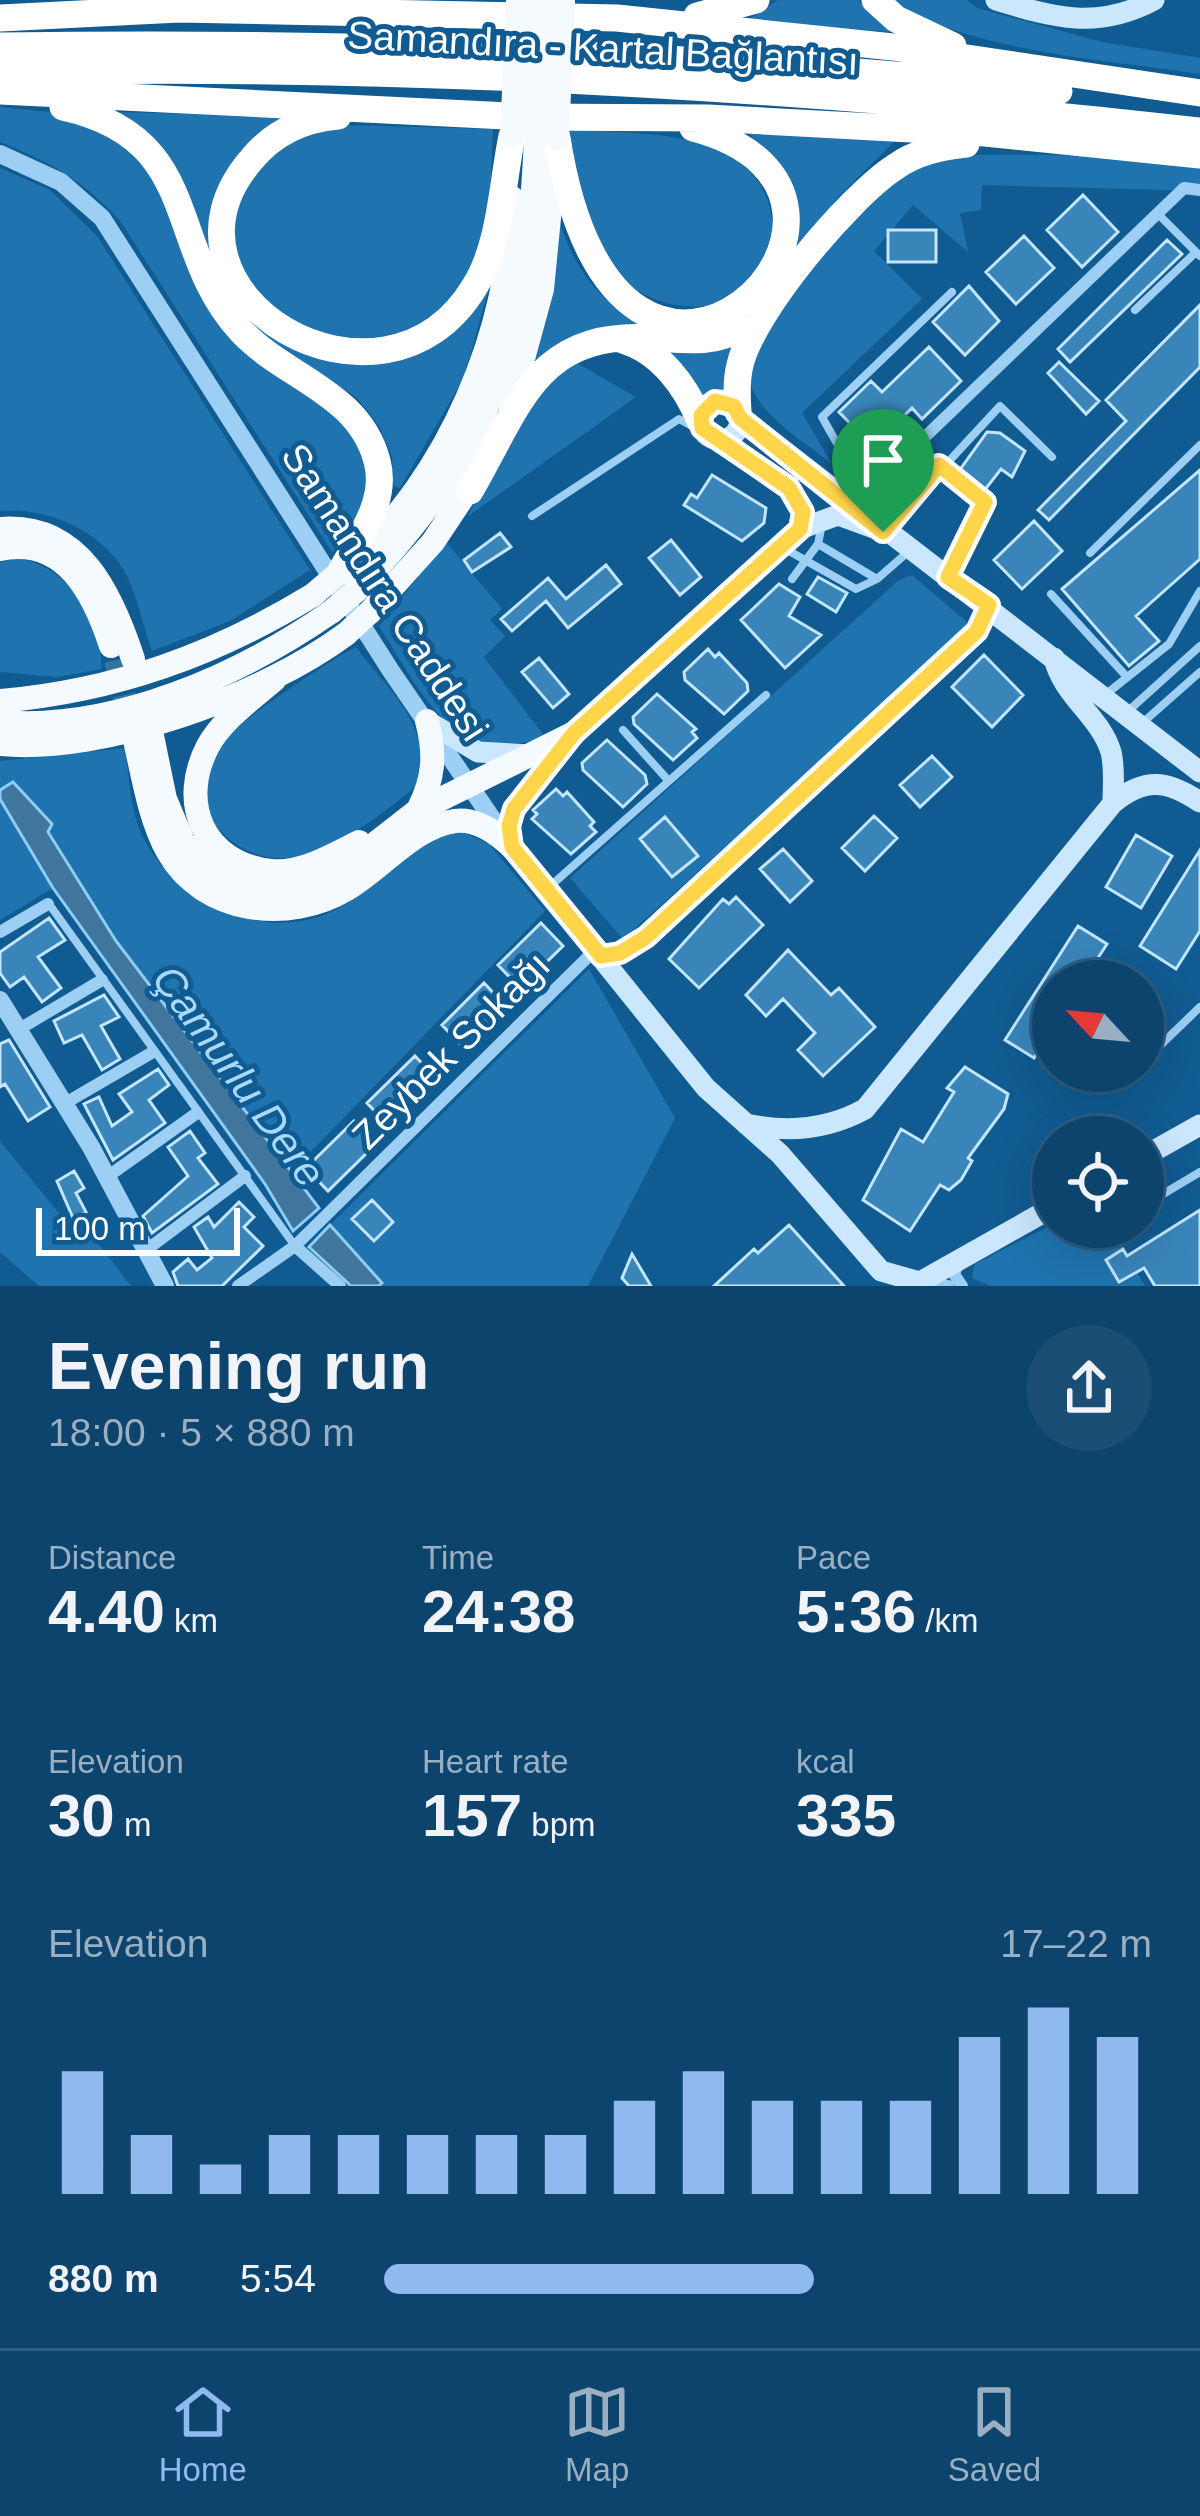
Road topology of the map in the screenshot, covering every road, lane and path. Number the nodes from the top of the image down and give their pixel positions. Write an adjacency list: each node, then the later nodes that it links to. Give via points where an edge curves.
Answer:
1 (101, 0): 11 (highway)
2 (372, 0): 10 (highway)
3 (518, 0): 23 (highway, bridge)
4 (541, 0): 23 (highway, bridge)
5 (563, 0): 23 (highway, bridge)
6 (756, 0): 12 (highway, via 715,16)
7 (875, 0): 16 (highway, via 950,45)
8 (997, 0): 9 (main road, via 1066,18 1115,20)
9 (1154, 0)
10 (440, 14): 11 (highway); 12 (highway)
11 (34, 15): 13 (highway)
12 (617, 17): 16 (highway)
13 (0, 18)
14 (0, 46): 19 (highway, Samandıra - Kartal Bağlantısı, via 656,62)
15 (0, 72): 22 (highway, Samandıra - Kartal Bağlantısı, via 476,76)
16 (1074, 75): 18 (highway)
17 (0, 93): 20 (highway); 53 (highway, via 88,112 127,130 161,165 214,295 242,332 360,422 378,463 379,500)
18 (1200, 93)
19 (1200, 106)
20 (413, 109): 21 (highway); 23 (highway, via 289,127 237,175 224,250 243,295 287,334 375,353 408,344 457,311)
21 (611, 118): 23 (highway, via 724,137 778,187 782,249 740,308 718,320 637,308 585,248); 24 (highway)
22 (1200, 131)
23 (535, 137): 39 (highway, via 535,330); 53 (highway, via 524,289 497,391 444,487)
24 (1048, 142): 26 (highway); 31 (highway, via 936,148 899,164 852,198)
25 (0, 154): 71 (street, Samandıra Caddesi, via 61,182 102,218)
26 (1200, 155)
27 (1200, 190): 28 (street, via 1184,188)
28 (1157, 213): 29 (lane); 40 (street)
29 (1198, 254): 32 (lane)
30 (952, 292): 40 (lane, via 822,417)
31 (770, 309): 33 (highway, via 707,340); 34 (highway, via 740,363)
32 (1135, 310)
33 (607, 335): 35 (highway, via 651,352 670,370); 39 (highway, via 569,348 537,375)
34 (739, 415): 35 (main road, via 734,435); 35 (main road, via 715,401 704,409); 43 (main road)
35 (706, 430): 41 (lane, via 679,419); 44 (main road, via 789,488)
36 (1198, 452): 48 (lane)
37 (1052, 457): 38 (lane, via 1000,406)
38 (939, 465): 43 (lane); 50 (lane, via 985,502)
39 (470, 491): 53 (highway)
40 (871, 495): 43 (lane)
41 (532, 515)
42 (0, 529): 46 (highway, via 48,534 76,552 116,607 124,660 65,563 42,550)
43 (881, 531): 44 (main road, via 853,518 823,518); 47 (main road)
44 (809, 536): 45 (main road); 49 (lane); 52 (lane)
45 (781, 547): 49 (lane); 74 (main road)
46 (0, 549)
47 (909, 551): 50 (main road); 52 (lane)
48 (1090, 553)
49 (806, 560): 51 (lane); 52 (lane, via 856,589)
50 (948, 577): 57 (main road)
51 (792, 579)
52 (877, 579)
53 (356, 591): 56 (highway, bridge); 64 (highway, bridge, via 346,634)
54 (1200, 591): 58 (lane)
55 (1051, 594): 63 (lane)
56 (322, 603): 67 (highway, via 185,662); 72 (highway, via 268,652 205,682 81,717)
57 (989, 605): 60 (main road); 88 (street, Zeybek Sokağı, via 977,631 646,937 620,953)
58 (1168, 644): 61 (lane); 63 (lane)
59 (1200, 646): 61 (lane)
60 (1053, 655): 68 (main road); 80 (main road, via 1112,755)
61 (1184, 661): 70 (lane)
62 (1200, 672): 70 (lane)
63 (1127, 677): 68 (lane)
64 (274, 680): 75 (highway, via 141,727); 83 (highway, via 210,742 193,803 203,832 228,857 274,872 315,864)
65 (0, 684): 67 (highway)
66 (766, 694): 78 (lane)
67 (54, 696): 69 (highway)
68 (1104, 696): 70 (main road)
69 (0, 701)
70 (1132, 720): 77 (main road)
71 (427, 721): 76 (main road, via 478,752); 79 (street, Samandıra Caddesi); 82 (highway, via 431,784)
72 (0, 722)
73 (623, 730): 78 (lane)
74 (574, 733): 76 (highway); 84 (main road, via 514,809)
75 (0, 744)
76 (536, 755): 79 (highway)
77 (1200, 772)
78 (667, 779): 85 (lane)
79 (469, 784): 82 (highway); 84 (street, Samandıra Caddesi)
80 (1113, 802): 81 (main road, via 1141,784 1180,788); 97 (main road, via 865,1109 824,1126)
81 (1200, 802)
82 (417, 811): 83 (highway)
83 (389, 830): 84 (highway, via 309,886 273,892 239,883 212,871 183,842 143,734 168,852 189,878 230,903 265,911 314,904 434,826 460,820)
84 (512, 847): 85 (main road, Samandıra Caddesi)
85 (547, 889): 88 (main road, Samandıra Caddesi)
86 (48, 904): 87 (street); 89 (lane)
87 (0, 932)
88 (598, 952): 97 (main road, Samandıra Caddesi, via 706,1088); 105 (street, Zeybek Sokağı)
89 (102, 980): 92 (street); 94 (lane)
90 (0, 1000): 92 (street)
91 (1200, 1007): 93 (lane)
92 (16, 1030): 95 (street)
93 (1164, 1042)
94 (153, 1052): 95 (street); 96 (lane)
95 (62, 1105): 102 (street)
96 (197, 1113): 101 (lane); 102 (street)
97 (745, 1124): 108 (main road, Samandıra Caddesi, via 794,1168 881,1271)
98 (1200, 1125): 99 (main road)
99 (1164, 1145)
100 (1200, 1172): 103 (lane)
101 (245, 1176): 105 (lane); 106 (street)
102 (107, 1177): 106 (street)
103 (1164, 1193)
104 (1032, 1219): 107 (main road)
105 (295, 1246): 110 (street, Zeybek Sokağı); 111 (street)
106 (145, 1251): 109 (street)
107 (960, 1259): 108 (main road); 113 (street, via 954,1274)
108 (920, 1282): 112 (street)
109 (165, 1286)
110 (238, 1286)
111 (340, 1286)
112 (947, 1286)
113 (962, 1286)

